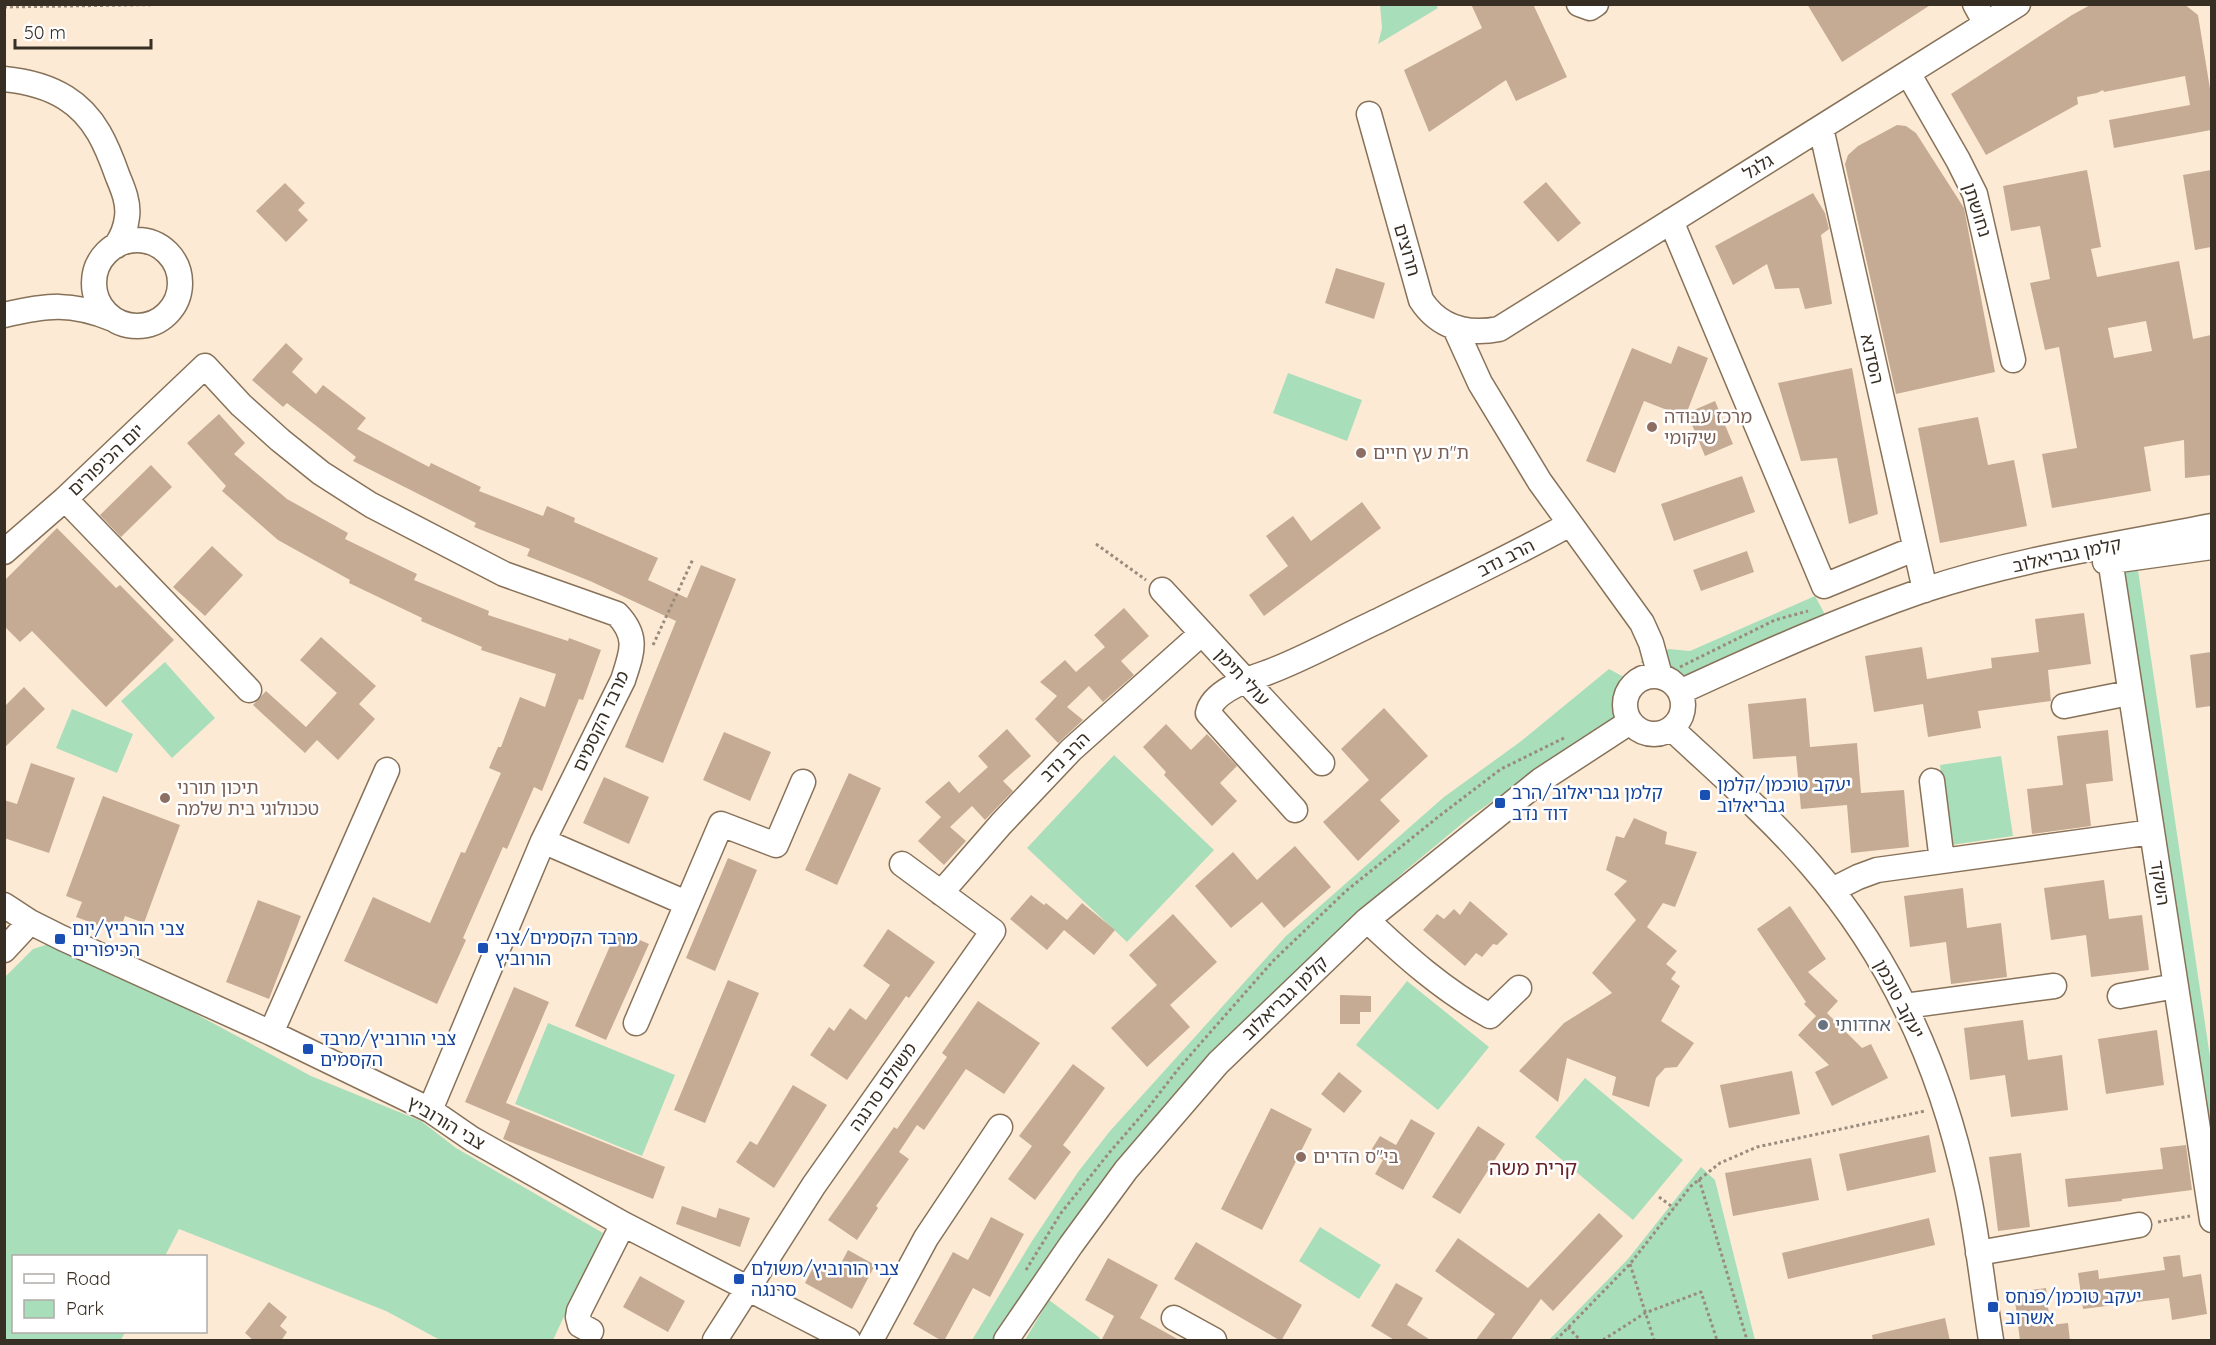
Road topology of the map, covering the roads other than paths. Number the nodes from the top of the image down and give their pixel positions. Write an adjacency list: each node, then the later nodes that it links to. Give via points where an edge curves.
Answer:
1 (1579, 4): 2 (street, via 1590,8)
2 (1596, 4)
3 (2018, 4): 4 (street, גלגל)
4 (1980, 14): 5 (street, גלגל)
5 (1908, 73): 8 (street, גלגל); 19 (street, נחושתן, via 1975,195)
6 (4, 79): 9 (street, via 42,87 81,109 105,142)
7 (1369, 114): 17 (street, חרוצים, via 1421,300 1428,311)
8 (1821, 128): 10 (street, גלגל); 25 (street, הסדנא)
9 (126, 198): 11 (street, via 128,215); 12 (street)
10 (1671, 221): 18 (street, גלגל); 25 (street, via 1824,586)
11 (116, 246): 12 (street, via 141,241); 13 (street)
12 (166, 252): 16 (street, via 180,280 173,307 146,325)
13 (98, 266): 14 (street, via 69,293); 16 (street, via 96,292 104,310)
14 (40, 307): 15 (street); 16 (street, via 79,307)
15 (4, 315)
16 (114, 319)
17 (1455, 328): 18 (street, חרוצים, via 1481,332); 22 (street, via 1480,383)
18 (1499, 329)
19 (2013, 360)
20 (205, 366): 21 (street, יום הכיפורים); 45 (street, מרבד הקסמים, via 280,440 321,473 371,505 504,574 617,614 625,623 633,642 623,680)
21 (65, 499): 26 (street, יום הכיפורים); 33 (street)
22 (1570, 524): 31 (street, via 1642,623); 32 (street, הרב נדב, via 1287,665)
23 (2211, 526): 27 (street, קלמן גבריאלוב)
24 (2211, 547): 27 (street, קלמן גבריאלוב)
25 (1914, 549): 29 (street, הסדנא)
26 (4, 552)
27 (2109, 554): 29 (street, קלמן גבריאלוב, via 1983,573); 35 (street, השקד)
28 (1162, 590): 30 (street, עולי תימן)
29 (1925, 590): 34 (street, קלמן גבריאלוב, via 1809,634)
30 (1202, 633): 32 (street, עולי תימן); 49 (street, הרב נדב, via 1071,750)
31 (1660, 676): 34 (street); 37 (street, via 1642,678 1631,687 1625,703)
32 (1245, 680): 39 (street, עולי תימן); 43 (street, הרב נדב, via 1216,698 1208,713)
33 (249, 690)
34 (1680, 692): 38 (street, via 1683,711)
35 (2130, 693): 36 (street); 44 (street, השקד)
36 (2064, 706)
37 (1630, 722): 38 (street, via 1648,734); 52 (street, קלמן גבריאלוב, via 1541,780)
38 (1672, 729): 48 (street, יעקב טוכמן, via 1760,812)
39 (1322, 763)
40 (387, 770): 61 (street)
41 (1932, 781): 46 (street)
42 (803, 782): 50 (street, via 776,844 721,824)
43 (1295, 810)
44 (2152, 832): 46 (street); 56 (street, השקד)
45 (543, 841): 50 (street); 62 (street, מרבד הקסמים)
46 (1942, 861): 48 (street, via 1877,870)
47 (902, 864): 49 (street, משולם סרנגה)
48 (1832, 890): 59 (street, יעקב טוכמן)
49 (941, 893): 68 (street, משולם סרנגה, via 993,931 814,1185)
50 (687, 903): 60 (street)
51 (4, 905): 53 (street, צבי הורוביץ)
52 (1367, 920): 57 (street, via 1412,963 1490,1016); 74 (street, קלמן גבריאלוב, via 1218,1063 1166,1122 1071,1245)
53 (30, 922): 54 (street); 61 (street, צבי הורוביץ)
54 (4, 950)
55 (2054, 986): 59 (street)
56 (2175, 986): 58 (street); 64 (street, השקד)
57 (1519, 988)
58 (2120, 996)
59 (1905, 1006): 67 (street, יעקב טוכמן, via 1923,1043 1945,1107)
60 (636, 1023)
61 (271, 1033): 62 (street, צבי הורוביץ)
62 (430, 1110): 65 (street, צבי הורוביץ, via 472,1139)
63 (1000, 1127): 73 (street, via 926,1238)
64 (2211, 1216)
65 (623, 1224): 68 (street, צבי הורוביץ); 70 (street, via 579,1311 580,1325)
66 (2139, 1226): 67 (street)
67 (1978, 1253): 76 (street, יעקב טוכמן)
68 (748, 1289): 71 (street, משולם סרנגה); 72 (street, צבי הורוביץ)
69 (1174, 1318): 75 (street)
70 (591, 1331)
71 (715, 1341)
72 (848, 1341)
73 (871, 1341)
74 (1006, 1341)
75 (1214, 1341)
76 (1991, 1341)

